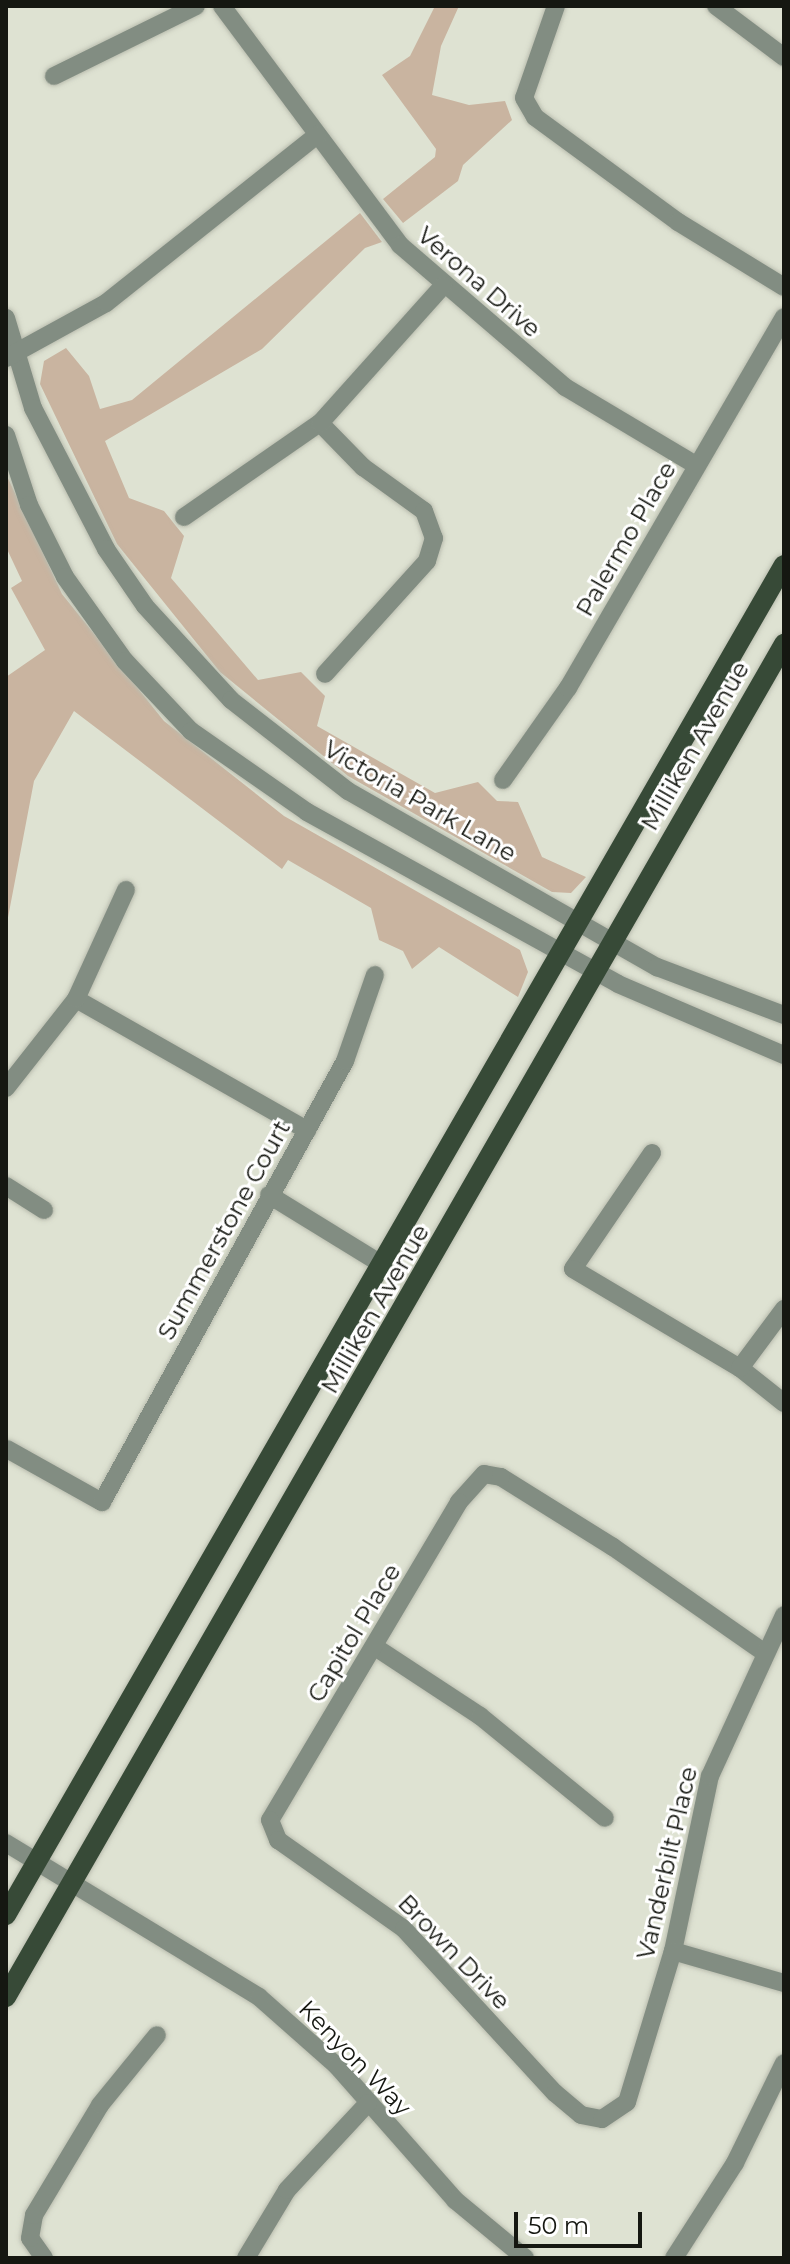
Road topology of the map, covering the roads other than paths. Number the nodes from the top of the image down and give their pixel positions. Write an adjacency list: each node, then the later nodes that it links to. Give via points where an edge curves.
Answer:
1 (196, 6): 6 (street)
2 (222, 6): 7 (street, Verona Drive)
3 (556, 6): 9 (street, via 524,98 535,117 678,222)
4 (716, 6): 5 (street)
5 (784, 57)
6 (54, 76)
7 (317, 135): 8 (street, Verona Drive, via 400,245); 12 (street, via 106,303)
8 (443, 286): 13 (street); 15 (street, Verona Drive, via 565,387)
9 (784, 287)
10 (784, 317): 15 (street, Palermo Place)
11 (6, 318): 12 (street, Victoria Park Lane)
12 (10, 356): 22 (street, Victoria Park Lane, via 56,460 106,549 145,606 231,700 348,791)
13 (320, 423): 16 (street); 19 (street, via 363,467 424,511 434,538 427,561)
14 (6, 435): 24 (street, via 29,505 65,577 125,661 191,731 307,812)
15 (696, 465): 20 (street, Palermo Place, via 568,688)
16 (184, 517)
17 (784, 565): 22 (main road, Milliken Avenue)
18 (784, 644): 23 (main road, Milliken Avenue)
19 (325, 674)
20 (503, 780)
21 (126, 890): 27 (street)
22 (577, 920): 23 (street, Victoria Park Lane); 24 (main road, Milliken Avenue)
23 (611, 941): 25 (main road, Milliken Avenue); 28 (street, Victoria Park Lane, via 657,967)
24 (559, 951): 25 (street); 36 (main road, Milliken Avenue)
25 (595, 971): 29 (street); 48 (main road, Milliken Avenue)
26 (375, 975): 31 (street, Summerstone Court, via 345,1061)
27 (76, 999): 30 (street); 31 (street)
28 (784, 1015)
29 (784, 1055)
30 (6, 1088)
31 (307, 1130): 34 (street, Summerstone Court)
32 (652, 1153): 38 (street, via 573,1269)
33 (6, 1186): 35 (street)
34 (269, 1195): 36 (street); 40 (street, Summerstone Court, via 102,1502)
35 (44, 1210)
36 (383, 1265): 47 (main road, Milliken Avenue)
37 (784, 1309): 38 (street)
38 (740, 1368): 39 (street)
39 (784, 1403)
40 (7, 1449)
41 (784, 1615): 43 (street, Vanderbilt Place)
42 (375, 1647): 43 (street, Capitol Place, via 459,1502 484,1474 501,1477 613,1547); 44 (street, via 480,1716); 45 (street, Capitol Place)
43 (762, 1651): 50 (street, Vanderbilt Place, via 710,1776)
44 (605, 1818)
45 (270, 1820): 56 (street, Brown Drive, via 278,1840 404,1929 555,2093 581,2115)
46 (6, 1843): 47 (street, Kenyon Way)
47 (37, 1861): 48 (street, Kenyon Way); 49 (main road, Milliken Avenue)
48 (74, 1883): 52 (main road, Milliken Avenue); 55 (street, Kenyon Way, via 259,1997)
49 (6, 1915)
50 (673, 1951): 51 (street); 56 (street, Vanderbilt Place, via 627,2102)
51 (784, 1983)
52 (6, 1997)
53 (157, 2035): 57 (street, via 100,2105 34,2215 30,2238)
54 (784, 2063): 60 (street, via 735,2163)
55 (368, 2103): 58 (street, via 287,2190); 59 (street, Kenyon Way, via 455,2200)
56 (602, 2119)
57 (44, 2258)
58 (246, 2258)
59 (525, 2258)
60 (674, 2258)

